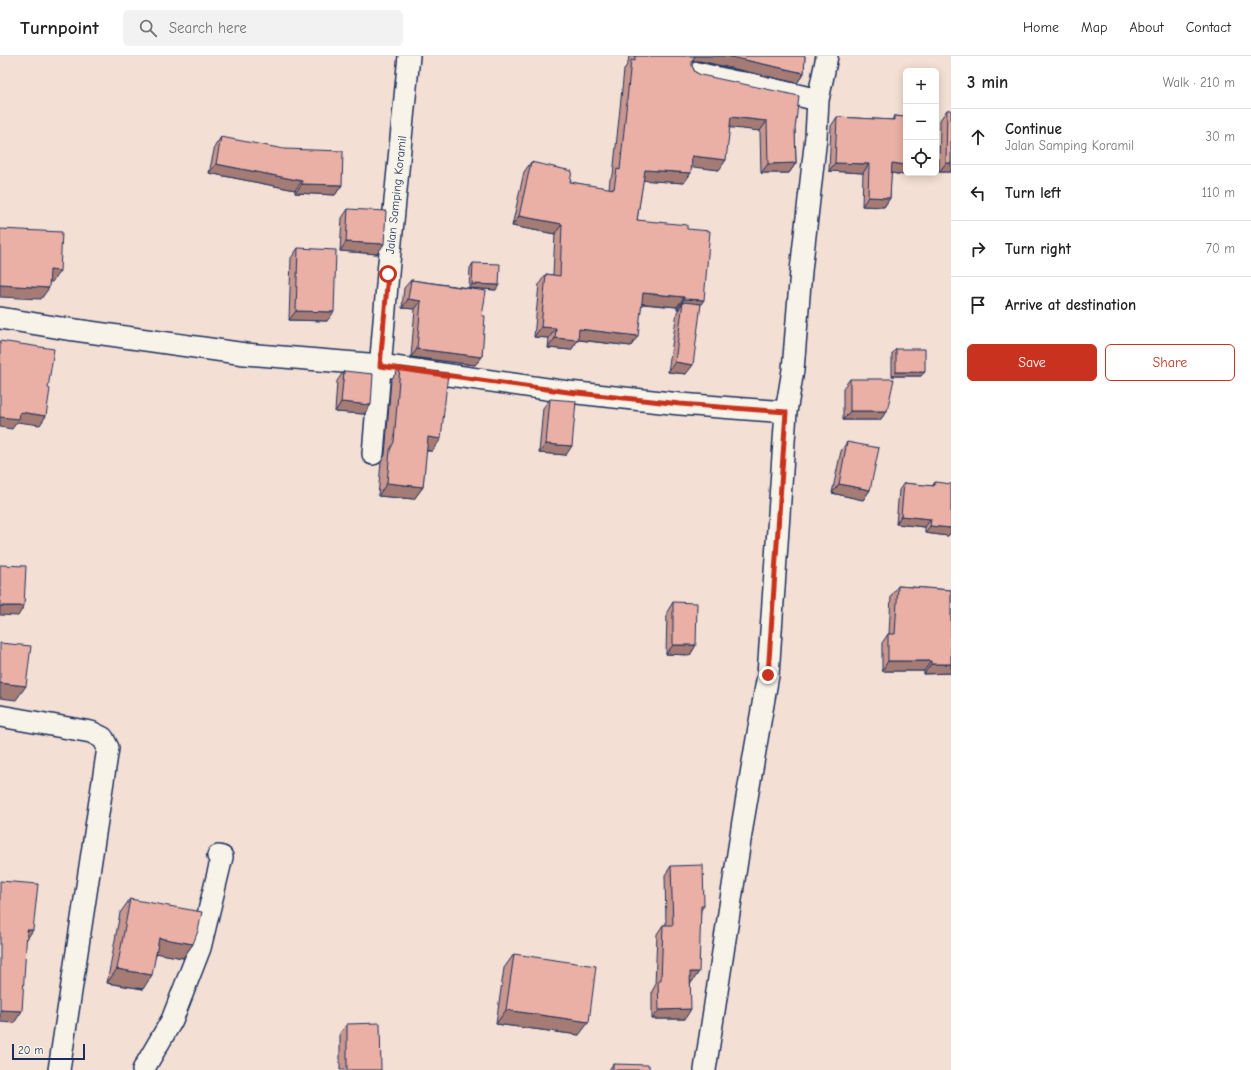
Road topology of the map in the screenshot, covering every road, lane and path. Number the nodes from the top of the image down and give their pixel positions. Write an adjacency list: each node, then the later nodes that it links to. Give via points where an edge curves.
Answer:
1 (409, 56): 6 (street, Jalan Samping Koramil)
2 (827, 56): 4 (street)
3 (697, 73): 4 (street)
4 (818, 100): 7 (street, via 793,370)
5 (0, 318): 6 (street, via 245,354)
6 (380, 366): 7 (street, via 568,392); 8 (street, Jalan Samping Koramil)
7 (786, 412): 13 (street, via 768,675 742,821)
8 (373, 454)
9 (0, 716): 11 (street, via 91,732 103,738 108,748)
10 (218, 856): 12 (street, via 222,857 200,948 172,1020)
11 (59, 1070)
12 (143, 1070)
13 (705, 1070)

